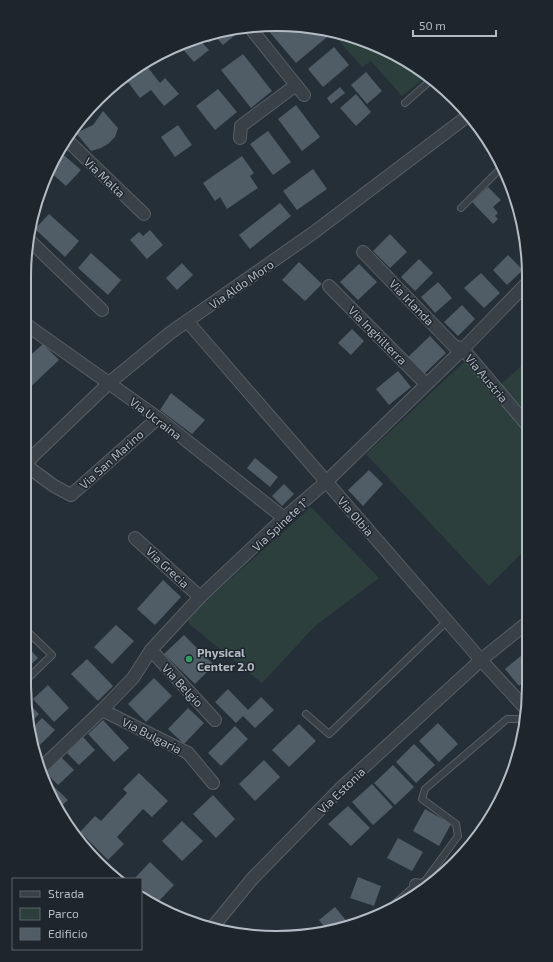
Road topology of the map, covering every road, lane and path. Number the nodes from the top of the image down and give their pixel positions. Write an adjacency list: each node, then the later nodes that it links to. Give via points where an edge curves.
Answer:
1 (254, 32): 3 (street)
2 (427, 83): 5 (lane)
3 (296, 85): 4 (street); 7 (street, via 241,126)
4 (304, 95)
5 (404, 103)
6 (464, 119): 17 (street, Via Aldo Moro, via 313,233)
7 (240, 138)
8 (70, 143): 11 (street, Via Malta)
9 (498, 171): 10 (lane)
10 (461, 208)
11 (144, 214)
12 (33, 244): 16 (street)
13 (363, 252): 19 (street, Via Irlanda, via 454,346)
14 (330, 286): 21 (street, Via Inghilterra)
15 (522, 289): 19 (street, Via Spinete 1°)
16 (102, 310)
17 (187, 321): 20 (street, Via Aldo Moro); 26 (street, Via Olbia)
18 (31, 328): 20 (street, Via Ucraina)
19 (463, 349): 21 (street, Via Spinete 1°); 23 (street, Via Austria)
20 (109, 383): 22 (street, Via Ucraina); 24 (street, Via Aldo Moro)
21 (426, 384): 26 (street, Via Spinete 1°)
22 (158, 418): 25 (street, Via San Marino, via 71,495); 27 (street, Via Ucraina)
23 (522, 419)
24 (31, 458)
25 (31, 469)
26 (326, 482): 27 (street, Via Spinete 1°); 30 (street, Via Olbia)
27 (284, 518): 29 (street, Via Spinete 1°)
28 (135, 538): 29 (street, Via Grecia)
29 (200, 597): 33 (street, Via Spinete 1°)
30 (447, 621): 34 (street, Via Olbia); 38 (lane, via 329,734)
31 (522, 627): 34 (street, Via Estonia)
32 (31, 635): 35 (lane, via 52,655)
33 (151, 650): 37 (street, Via Spinete 1°, via 133,678); 40 (street, Via Belgio)
34 (481, 660): 36 (street, Via Olbia); 44 (street, Via Estonia, via 341,788 252,879)
35 (31, 675)
36 (521, 705)
37 (102, 710): 41 (street, Via Spinete 1°); 42 (street, Via Bulgaria, via 188,754)
38 (306, 714)
39 (520, 714): 43 (lane, via 507,719 425,789 422,798 456,824 458,836)
40 (215, 720)
41 (44, 765)
42 (212, 783)
43 (425, 880)
44 (216, 923)

